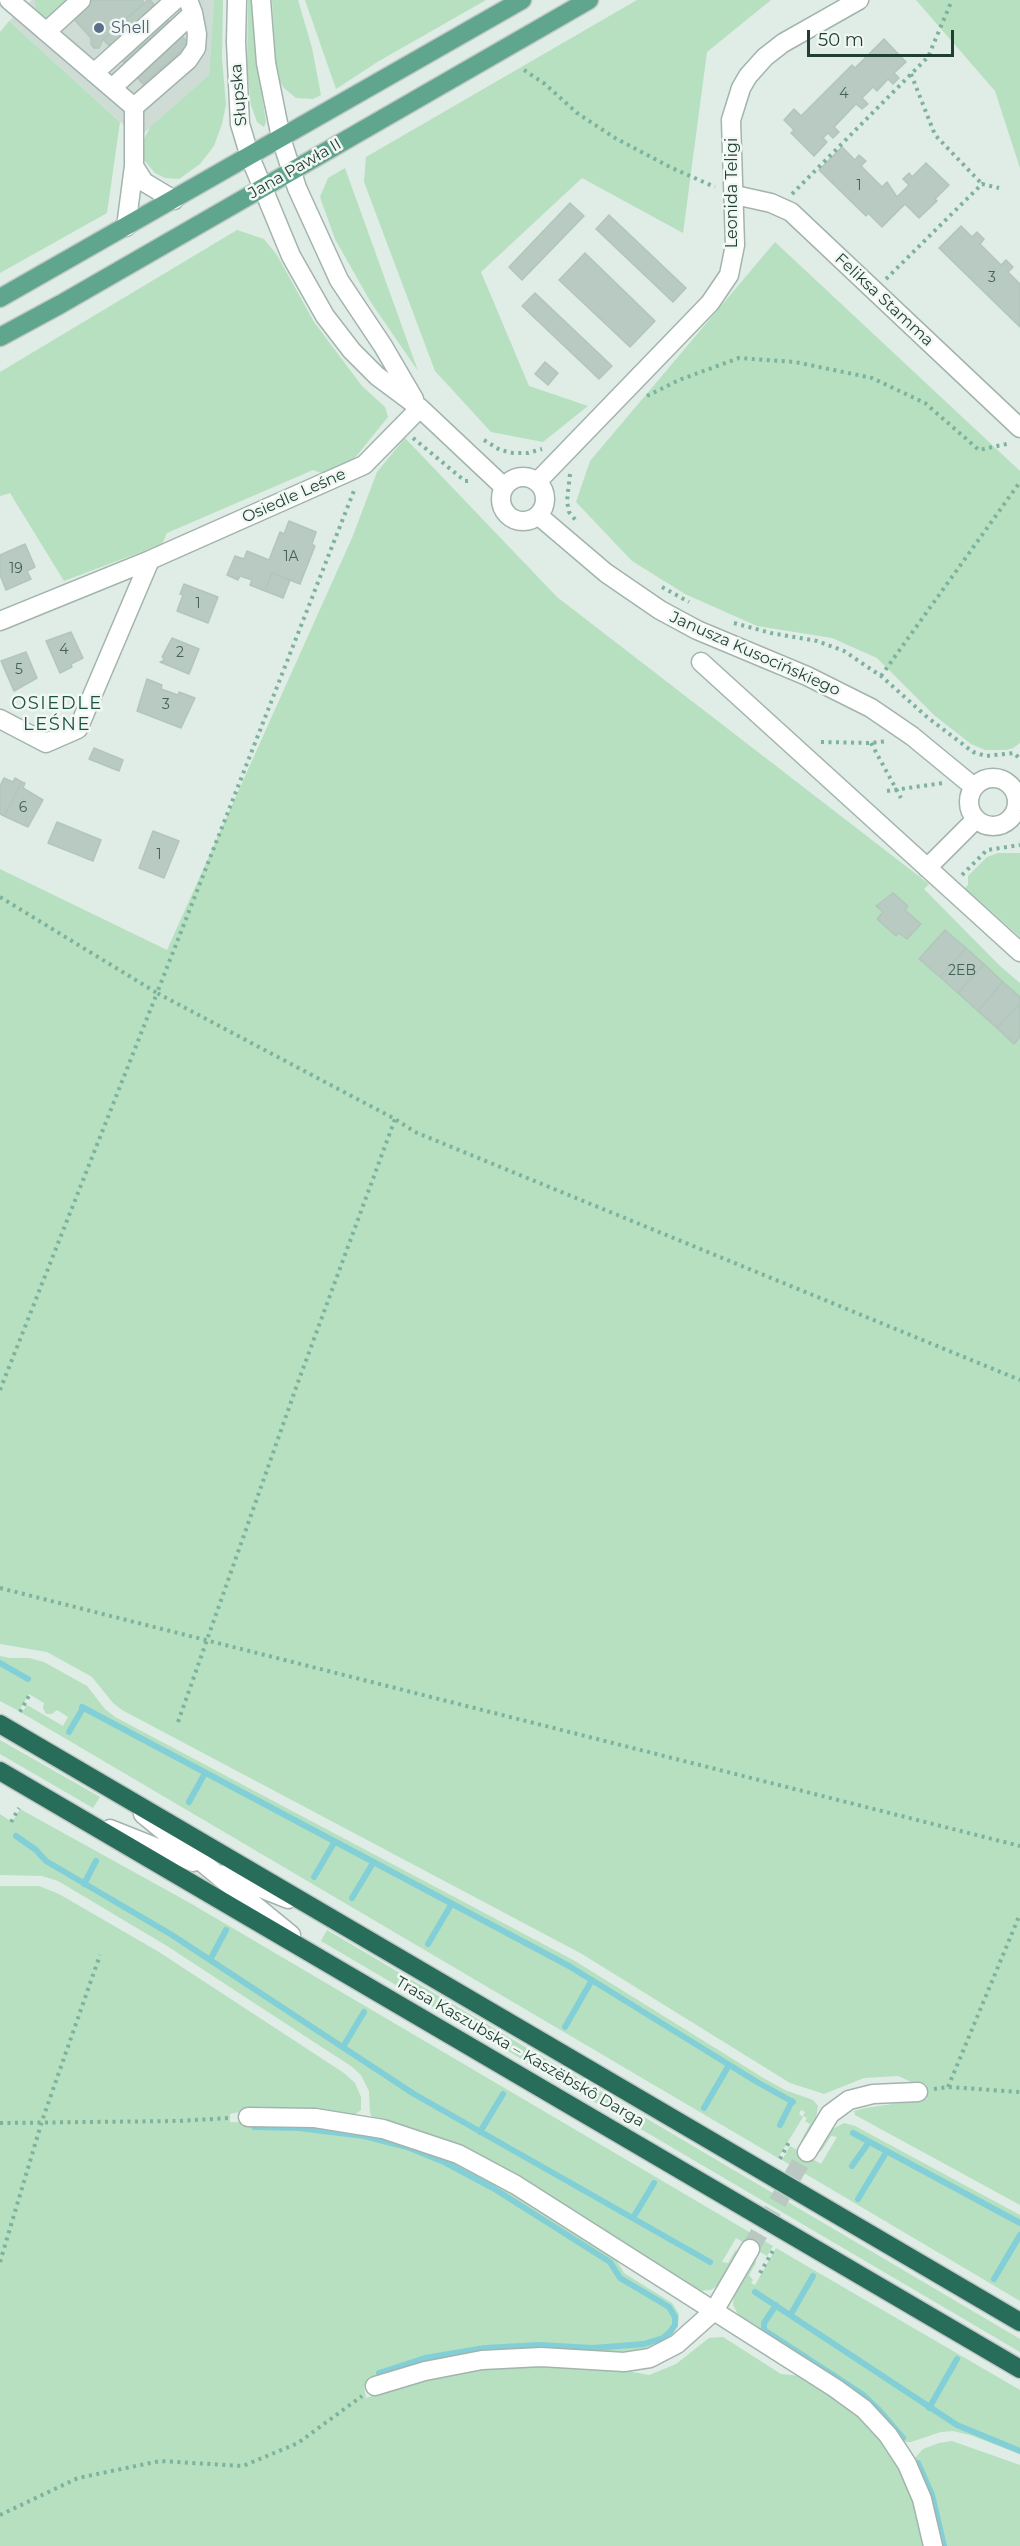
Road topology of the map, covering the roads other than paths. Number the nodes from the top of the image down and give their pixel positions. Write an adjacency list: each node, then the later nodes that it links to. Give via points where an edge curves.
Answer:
1 (81, 0): 10 (street)
2 (175, 0): 11 (street)
3 (237, 0): 15 (street, Słupska, via 238,111)
4 (261, 0): 14 (street, Słupska, via 266,63)
5 (522, 0): 14 (main road, Jana Pawła II)
6 (589, 0): 17 (main road, Jana Pawła II)
7 (859, 0): 19 (street, Leonida Teligi, via 783,43 748,76 731,120)
8 (8, 3): 10 (street)
9 (191, 7): 12 (street); 13 (street, via 196,48 188,60)
10 (46, 32): 11 (street)
11 (94, 73): 12 (street)
12 (112, 88): 13 (street)
13 (134, 106): 16 (street)
14 (281, 138): 15 (main road, Jana Pawła II); 17 (street, Słupska)
15 (250, 157): 18 (street, Słupska); 20 (main road, Jana Pawła II)
16 (134, 166): 20 (street, via 144,182); 21 (street)
17 (291, 170): 18 (main road, Jana Pawła II); 24 (street, via 339,280)
18 (262, 187): 23 (main road, Jana Pawła II); 24 (street, via 285,245 325,316 377,376)
19 (735, 195): 25 (street, Feliksa Stamma, via 791,212); 26 (street, Leonida Teligi, via 735,245 729,275 710,303)
20 (174, 200): 21 (main road, Jana Pawła II)
21 (126, 227): 22 (main road, Jana Pawła II)
22 (0, 298)
23 (0, 337)
24 (420, 408): 27 (street); 29 (street, Osiedle Leśne, via 364,465)
25 (1020, 428)
26 (538, 481): 27 (street, via 520,477); 28 (street, via 546,498)
27 (504, 487): 28 (street, via 501,505 505,513 521,522)
28 (539, 516): 34 (street, Janusza Kusocińskiego, via 606,573 660,610 871,708)
29 (150, 560): 30 (street, Osiedle Leśne); 32 (street, via 78,729 46,743)
30 (0, 621)
31 (701, 662): 37 (street, Janusza Kusocińskiego)
32 (0, 719)
33 (1015, 780): 34 (street, via 988,778); 36 (street)
34 (974, 787): 35 (street, via 969,806)
35 (976, 819): 36 (street, via 989,826); 37 (street)
36 (1015, 823)
37 (927, 868): 38 (street, Janusza Kusocińskiego)
38 (1020, 952)
39 (0, 1724): 41 (highway, Trasa Kaszubska – Kaszëbskô Darga)
40 (0, 1771): 42 (highway, Trasa Kaszubska – Kaszëbskô Darga)
41 (106, 1785): 43 (street); 44 (highway, Trasa Kaszubska – Kaszëbskô Darga)
42 (86, 1820): 43 (street); 45 (highway, Trasa Kaszubska – Kaszëbskô Darga)
43 (209, 1868): 44 (street); 45 (street)
44 (332, 1916): 51 (highway, Trasa Kaszubska – Kaszëbskô Darga)
45 (311, 1952): 52 (highway, Trasa Kaszubska – Kaszëbskô Darga)
46 (918, 2092): 48 (street, via 873,2094 849,2100 830,2114)
47 (248, 2117): 50 (street, via 293,2116 352,2122 404,2134 458,2154 516,2185)
48 (807, 2152)
49 (750, 2249): 50 (street)
50 (714, 2311): 53 (street, via 671,2348 644,2360 482,2360 425,2370); 54 (street, via 864,2409 897,2448 914,2480)
51 (1020, 2322)
52 (1020, 2369)
53 (375, 2386)
54 (933, 2546)

